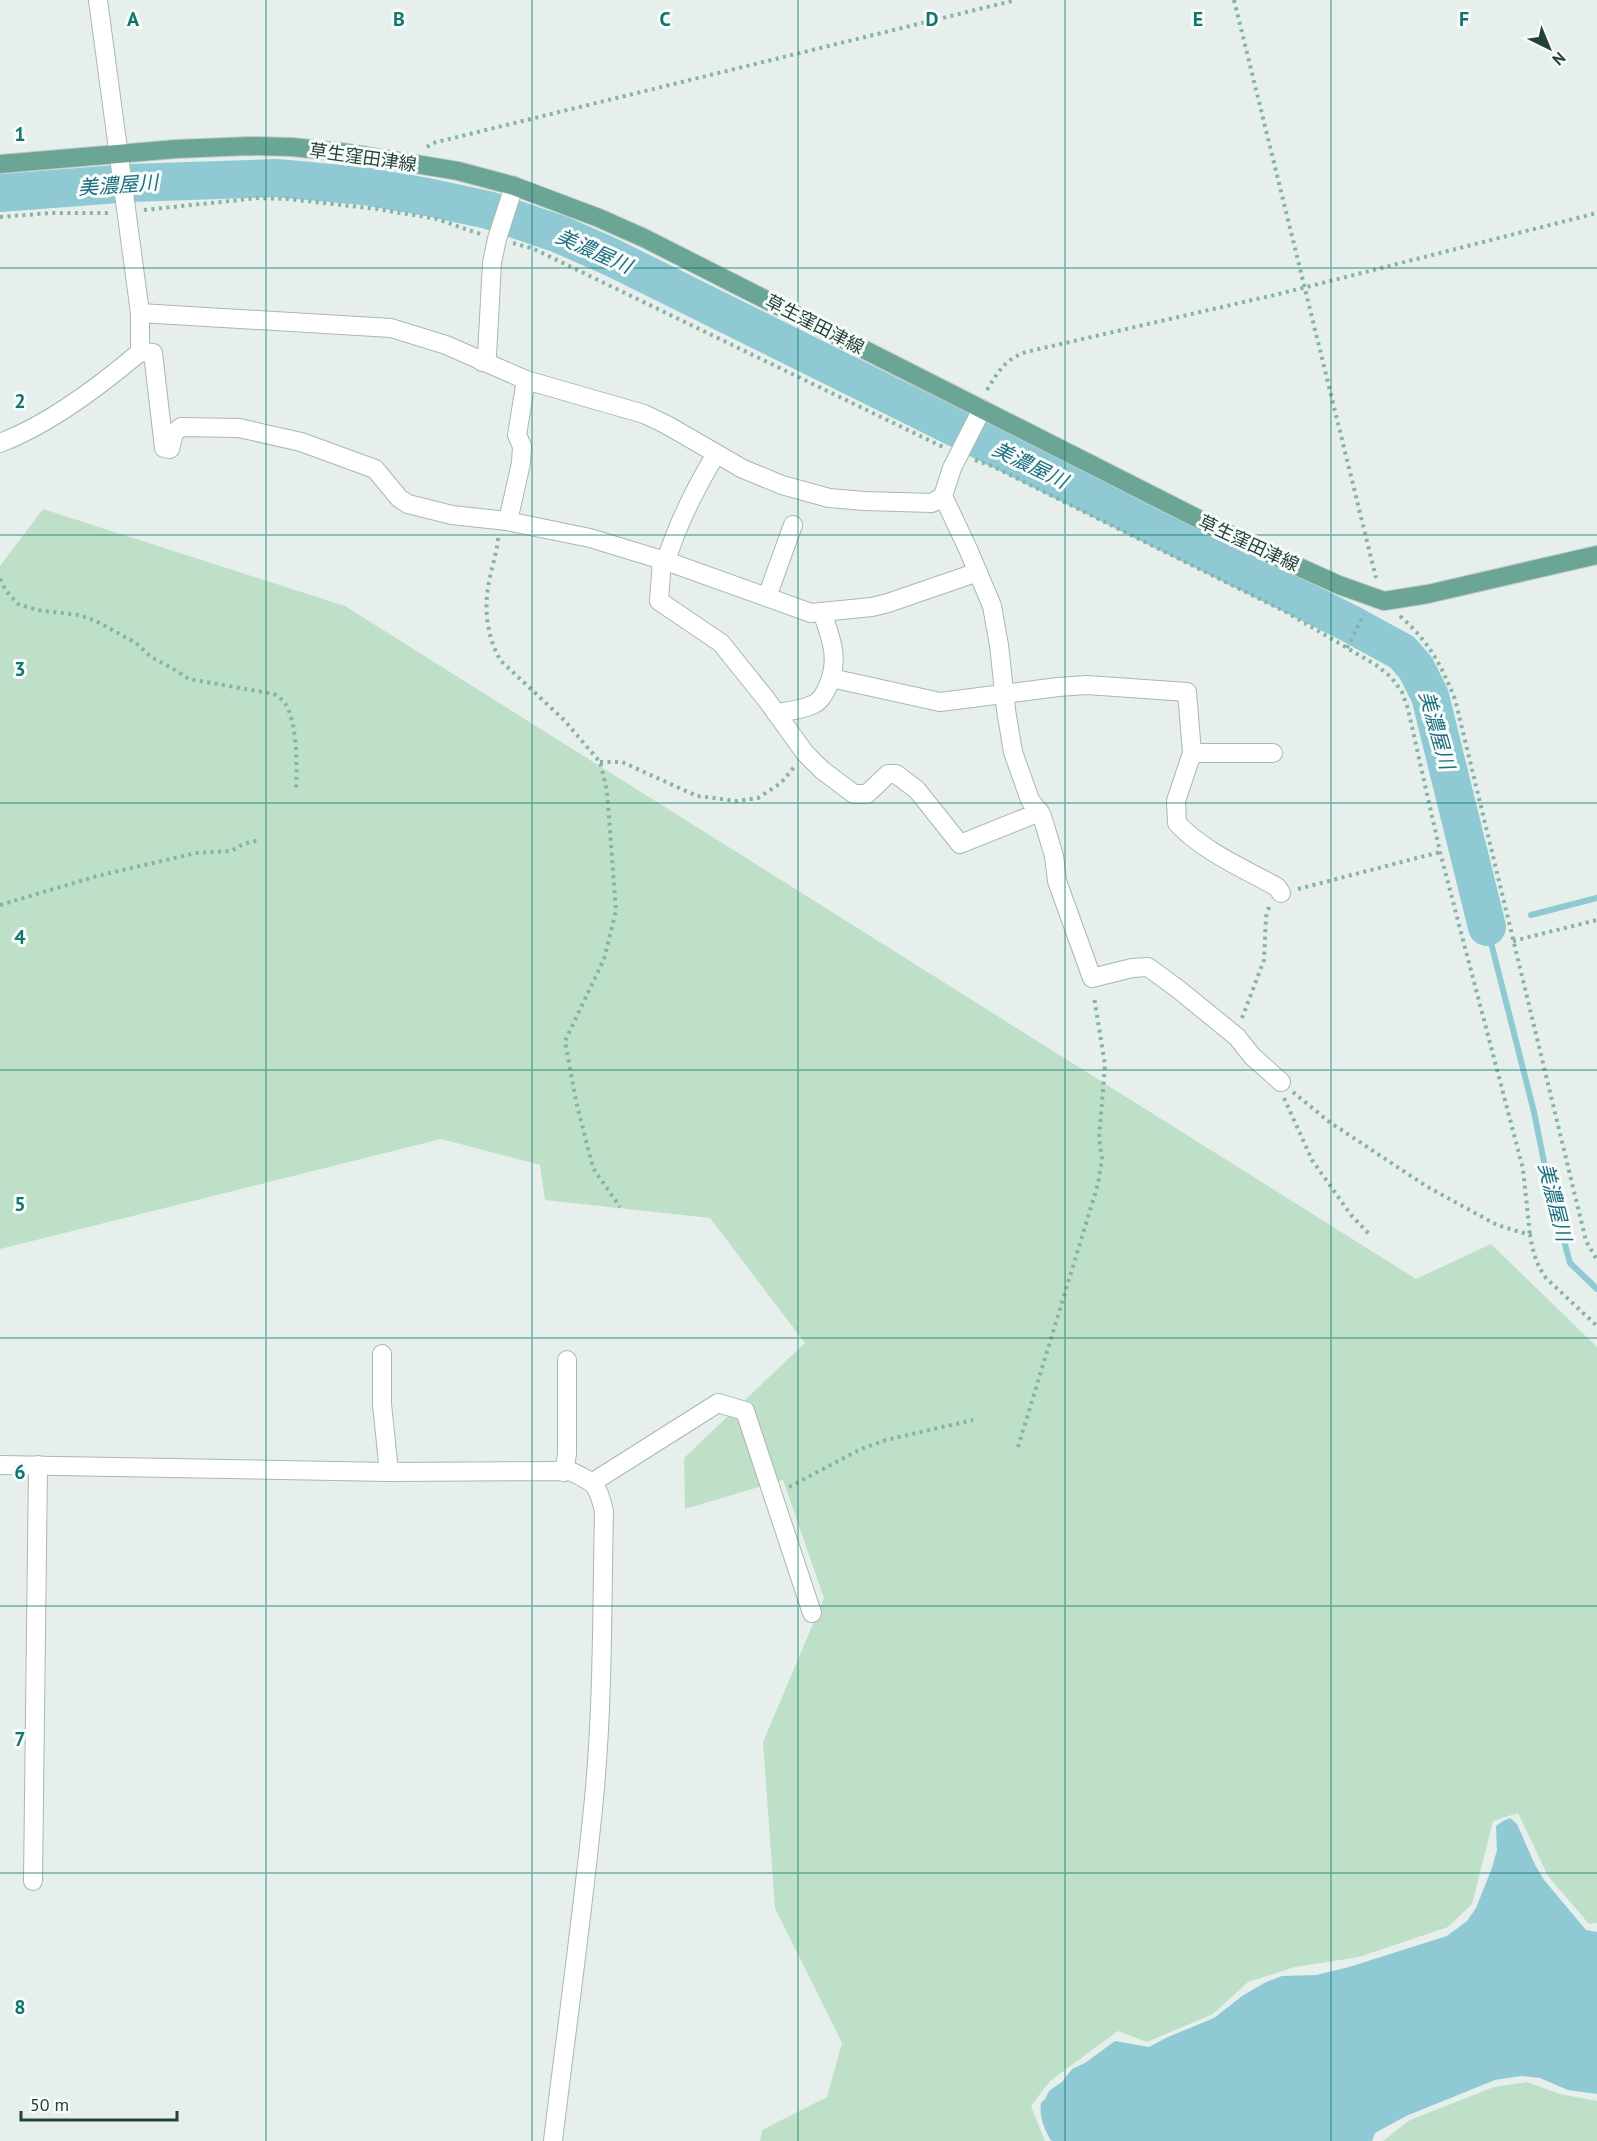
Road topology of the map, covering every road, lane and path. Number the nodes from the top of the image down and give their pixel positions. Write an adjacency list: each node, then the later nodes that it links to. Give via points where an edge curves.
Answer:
1 (98, 0): 4 (street)
2 (1016, 0): 5 (path, via 433,142)
3 (1233, 0): 12 (path)
4 (119, 161): 5 (main road, 草生窪田津線, via 176,149 281,147); 6 (main road, 草生窪田津線); 8 (street)
5 (408, 163): 7 (main road, 草生窪田津線, via 458,171)
6 (0, 164)
7 (512, 193): 11 (street); 17 (main road, 草生窪田津線, via 599,218 644,238)
8 (126, 209): 10 (path); 11 (path, via 288,199 437,219); 13 (street)
9 (1597, 213): 12 (path)
10 (0, 217)
11 (498, 236): 15 (street, via 492,263 487,356); 20 (path, via 534,249)
12 (1304, 286): 17 (path, via 1013,357 997,375); 29 (path)
13 (140, 313): 14 (street); 15 (street, via 391,328 446,345)
14 (140, 352): 18 (street, via 117,373 57,413); 22 (street, via 153,353 164,448 170,449 174,433 181,427 239,428 300,442 375,469 408,504)
15 (482, 362): 16 (street)
16 (526, 381): 19 (street, via 644,414); 22 (street, via 516,435 522,446 521,464)
17 (980, 407): 20 (street); 29 (main road, 草生窪田津線, via 1250,545)
18 (0, 443)
19 (716, 454): 21 (street, via 782,485 829,498 932,502); 25 (street, via 696,488)
20 (960, 454): 21 (street); 32 (path, via 992,466 1286,612)
21 (943, 496): 26 (street)
22 (502, 521): 25 (street, via 590,538); 39 (path, via 487,590 488,631 494,650)
23 (793, 525): 28 (street)
24 (1597, 555): 29 (main road, 草生窪田津線)
25 (664, 561): 28 (street); 35 (street, via 659,601 721,643)
26 (978, 572): 31 (street, via 888,603); 34 (street, via 992,606)
27 (0, 579): 40 (path, via 18,604 96,621 189,679 274,694 284,701 294,737)
28 (767, 597): 31 (street, via 811,613)
29 (1384, 601): 47 (path, via 1427,644 1455,699)
30 (1366, 608): 32 (path)
31 (822, 612): 33 (street, via 835,659)
32 (1347, 647): 43 (path, via 1391,677 1402,692)
33 (831, 678): 34 (street, via 940,702); 35 (street, via 816,703)
34 (1004, 695): 37 (street, via 1087,685 1187,692); 41 (street, via 1013,752 1030,800)
35 (776, 713): 36 (street)
36 (805, 753): 39 (path, via 781,783 758,798 737,801 697,796 622,762); 41 (street, via 854,794 867,794 888,774 896,774 917,790 960,844)
37 (1192, 753): 38 (street); 44 (street, via 1176,801 1177,823 1188,835)
38 (1273, 753)
39 (600, 762): 51 (path, via 608,791 616,911 604,959 565,1041 593,1168)
40 (296, 791)
41 (1040, 812): 48 (street, via 1057,881)
42 (260, 840): 45 (path, via 231,851 196,854 97,876)
43 (1440, 852): 44 (path); 53 (path, via 1523,1169)
44 (1281, 893): 49 (path, via 1275,895 1266,917 1264,960)
45 (0, 905)
46 (1597, 920): 47 (path)
47 (1513, 941): 54 (path, via 1586,1241)
48 (1092, 978): 49 (street, via 1148,967); 59 (path, via 1105,1065 1099,1138 1102,1159 1096,1193)
49 (1237, 1037): 50 (street)
50 (1281, 1082): 52 (path, via 1285,1102 1312,1160); 53 (path, via 1328,1121 1426,1186 1497,1225)
51 (620, 1207)
52 (1370, 1235)
53 (1530, 1235): 55 (path, via 1535,1259 1546,1278)
54 (1597, 1260)
55 (1597, 1326)
56 (382, 1354): 62 (street)
57 (567, 1360): 63 (street)
58 (973, 1420): 65 (path, via 861,1449)
59 (1018, 1447)
60 (0, 1465): 61 (street)
61 (38, 1465): 62 (street); 67 (street)
62 (389, 1472): 63 (street)
63 (564, 1472): 64 (street)
64 (593, 1482): 65 (street, via 718,1403 745,1412); 68 (street, via 604,1511 595,1786)
65 (772, 1494): 66 (street)
66 (812, 1613)
67 (33, 1881)
68 (552, 2141)

